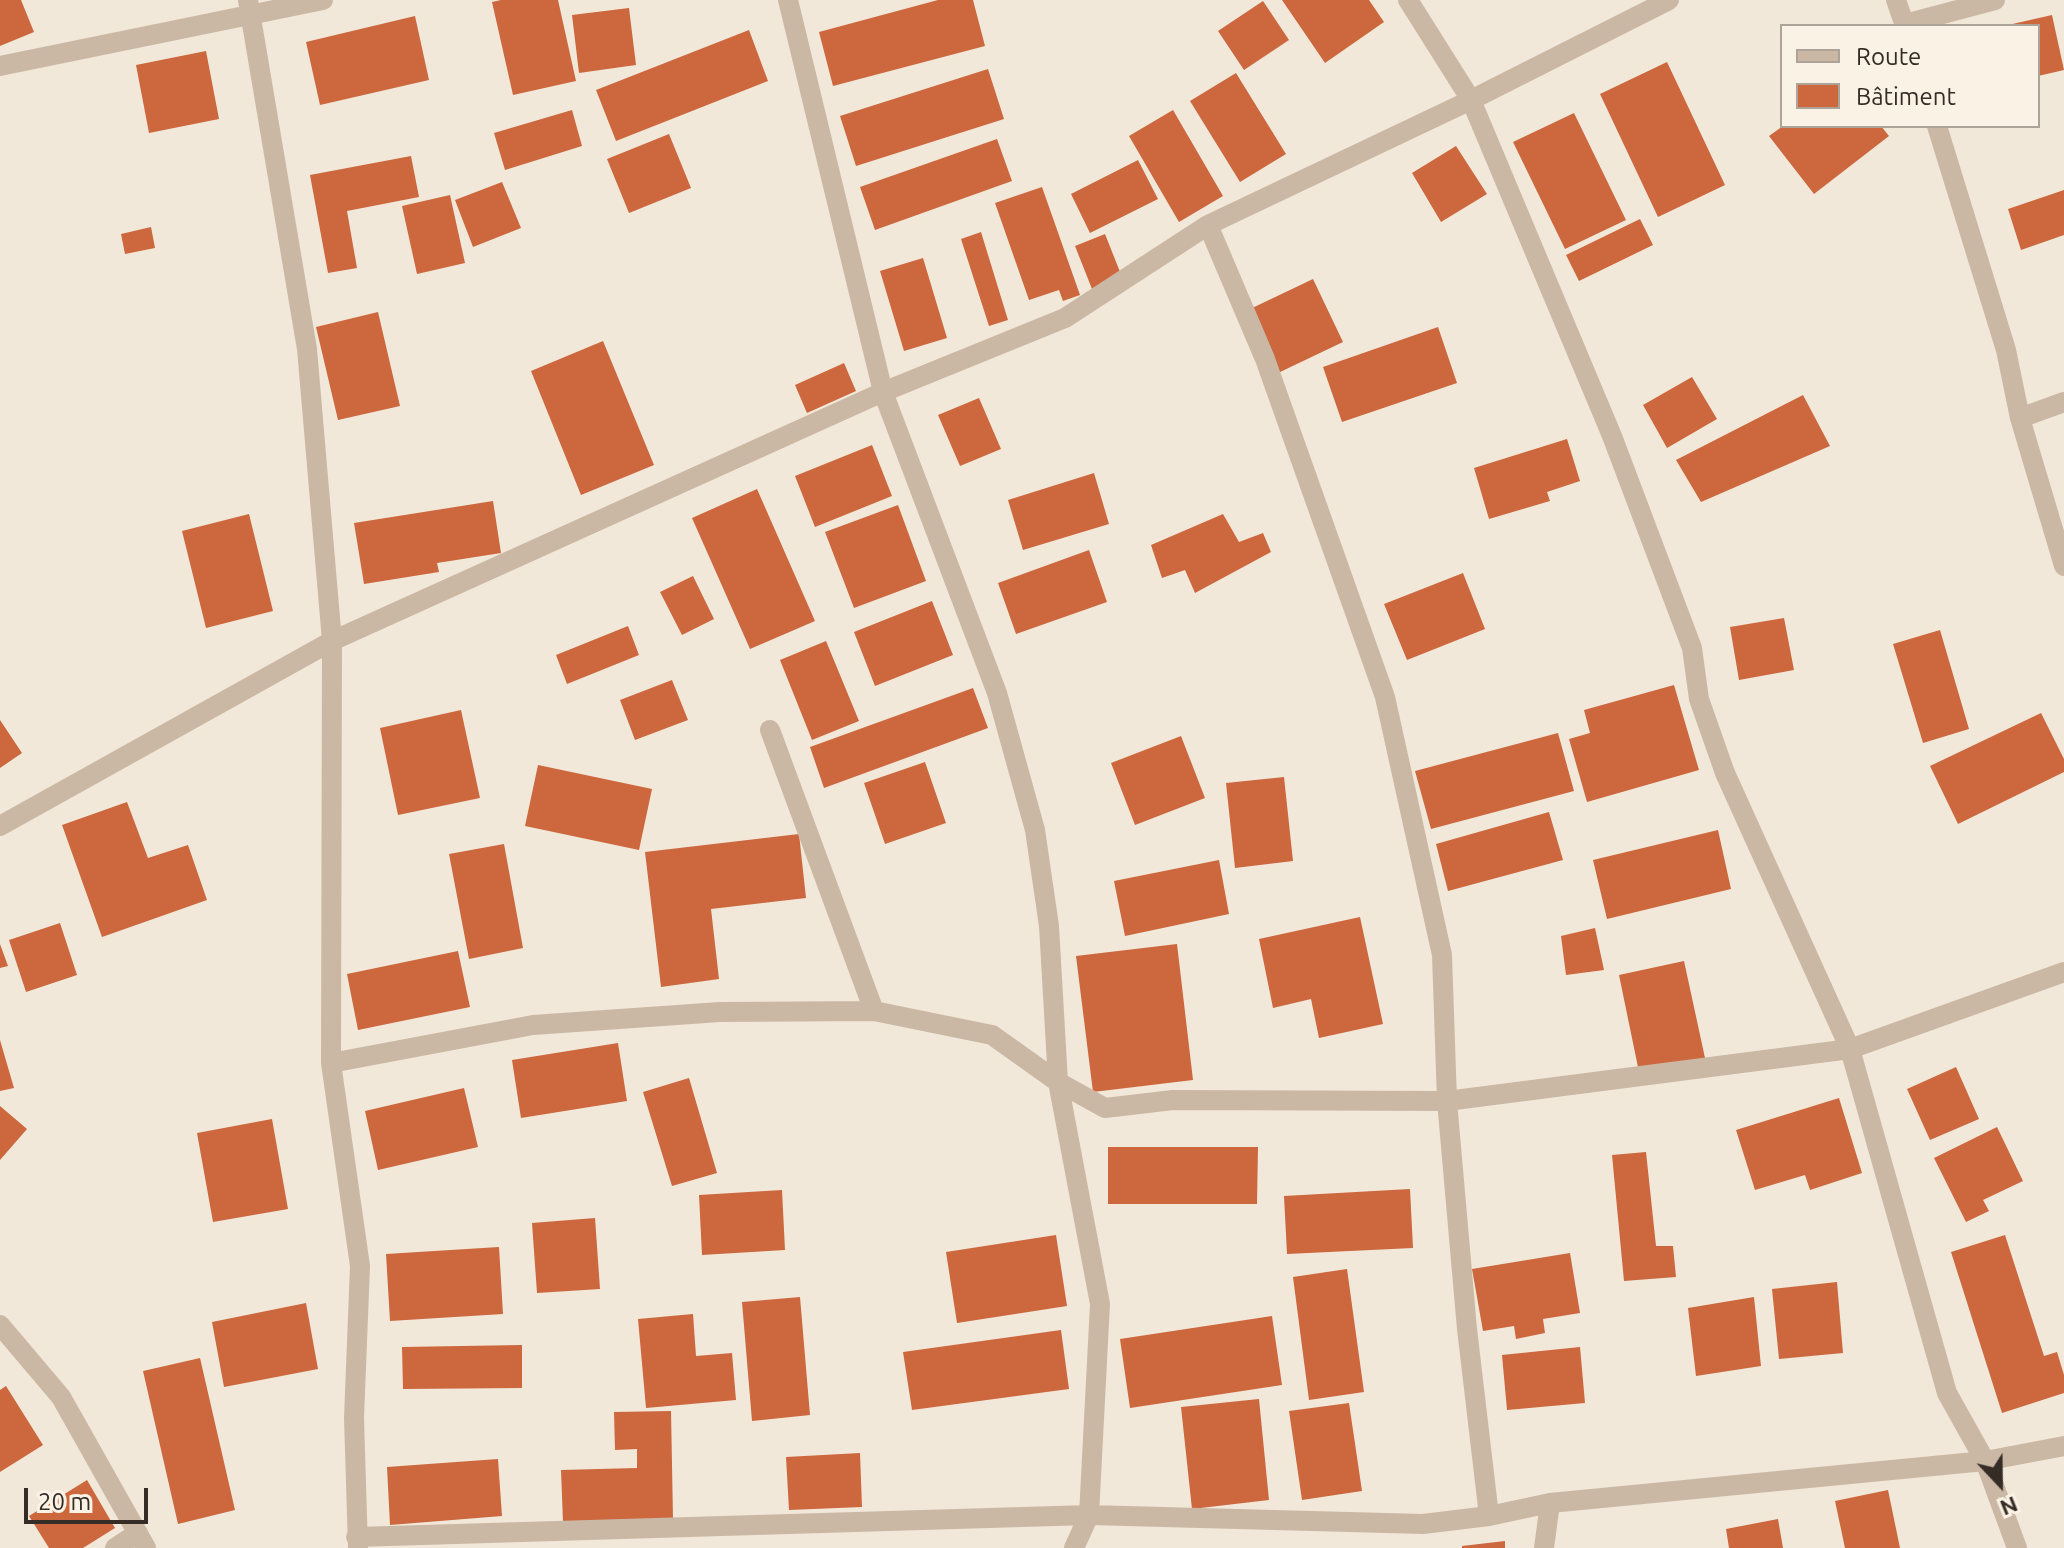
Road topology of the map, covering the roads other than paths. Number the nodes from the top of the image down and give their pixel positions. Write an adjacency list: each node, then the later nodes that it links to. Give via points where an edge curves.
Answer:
1 (323, 0): 7 (street)
2 (788, 0): 14 (street)
3 (1408, 0): 11 (street)
4 (1669, 0): 11 (street)
5 (1896, 0): 8 (street)
6 (1995, 0): 9 (street)
7 (248, 7): 10 (street); 18 (street, via 307,349)
8 (1905, 24)
9 (1909, 24)
10 (0, 66)
11 (1471, 100): 13 (street); 23 (street, via 1612,436 1676,605 1692,648 1699,699 1725,773)
12 (1938, 128): 16 (street, via 2006,350)
13 (1208, 225): 14 (street, via 1065,318); 26 (street, via 1265,359 1385,697 1442,955)
14 (883, 392): 18 (street); 25 (street, via 997,693 1035,830 1049,926)
15 (2064, 402): 16 (street)
16 (2020, 418): 17 (street)
17 (2064, 566)
18 (332, 641): 20 (street); 24 (street)
19 (770, 730): 22 (street)
20 (0, 826)
21 (2064, 972): 23 (street)
22 (874, 1011): 24 (street, via 720,1012 533,1025); 25 (street, via 992,1035)
23 (1850, 1049): 26 (street); 29 (street, via 1947,1393)
24 (331, 1063): 34 (street, via 360,1266)
25 (1058, 1082): 26 (street, via 1105,1108 1173,1100); 31 (street, via 1100,1304)
26 (1447, 1101): 32 (street)
27 (0, 1325): 33 (street, via 61,1397)
28 (2064, 1446): 29 (street)
29 (1985, 1461): 30 (street); 38 (street)
30 (1550, 1503): 32 (street); 37 (street)
31 (1089, 1515): 32 (street, via 1423,1524); 34 (street); 36 (street)
32 (1489, 1516)
33 (142, 1541): 35 (street)
34 (356, 1544)
35 (115, 1548)
36 (1074, 1548)
37 (1544, 1548)
38 (2017, 1548)

